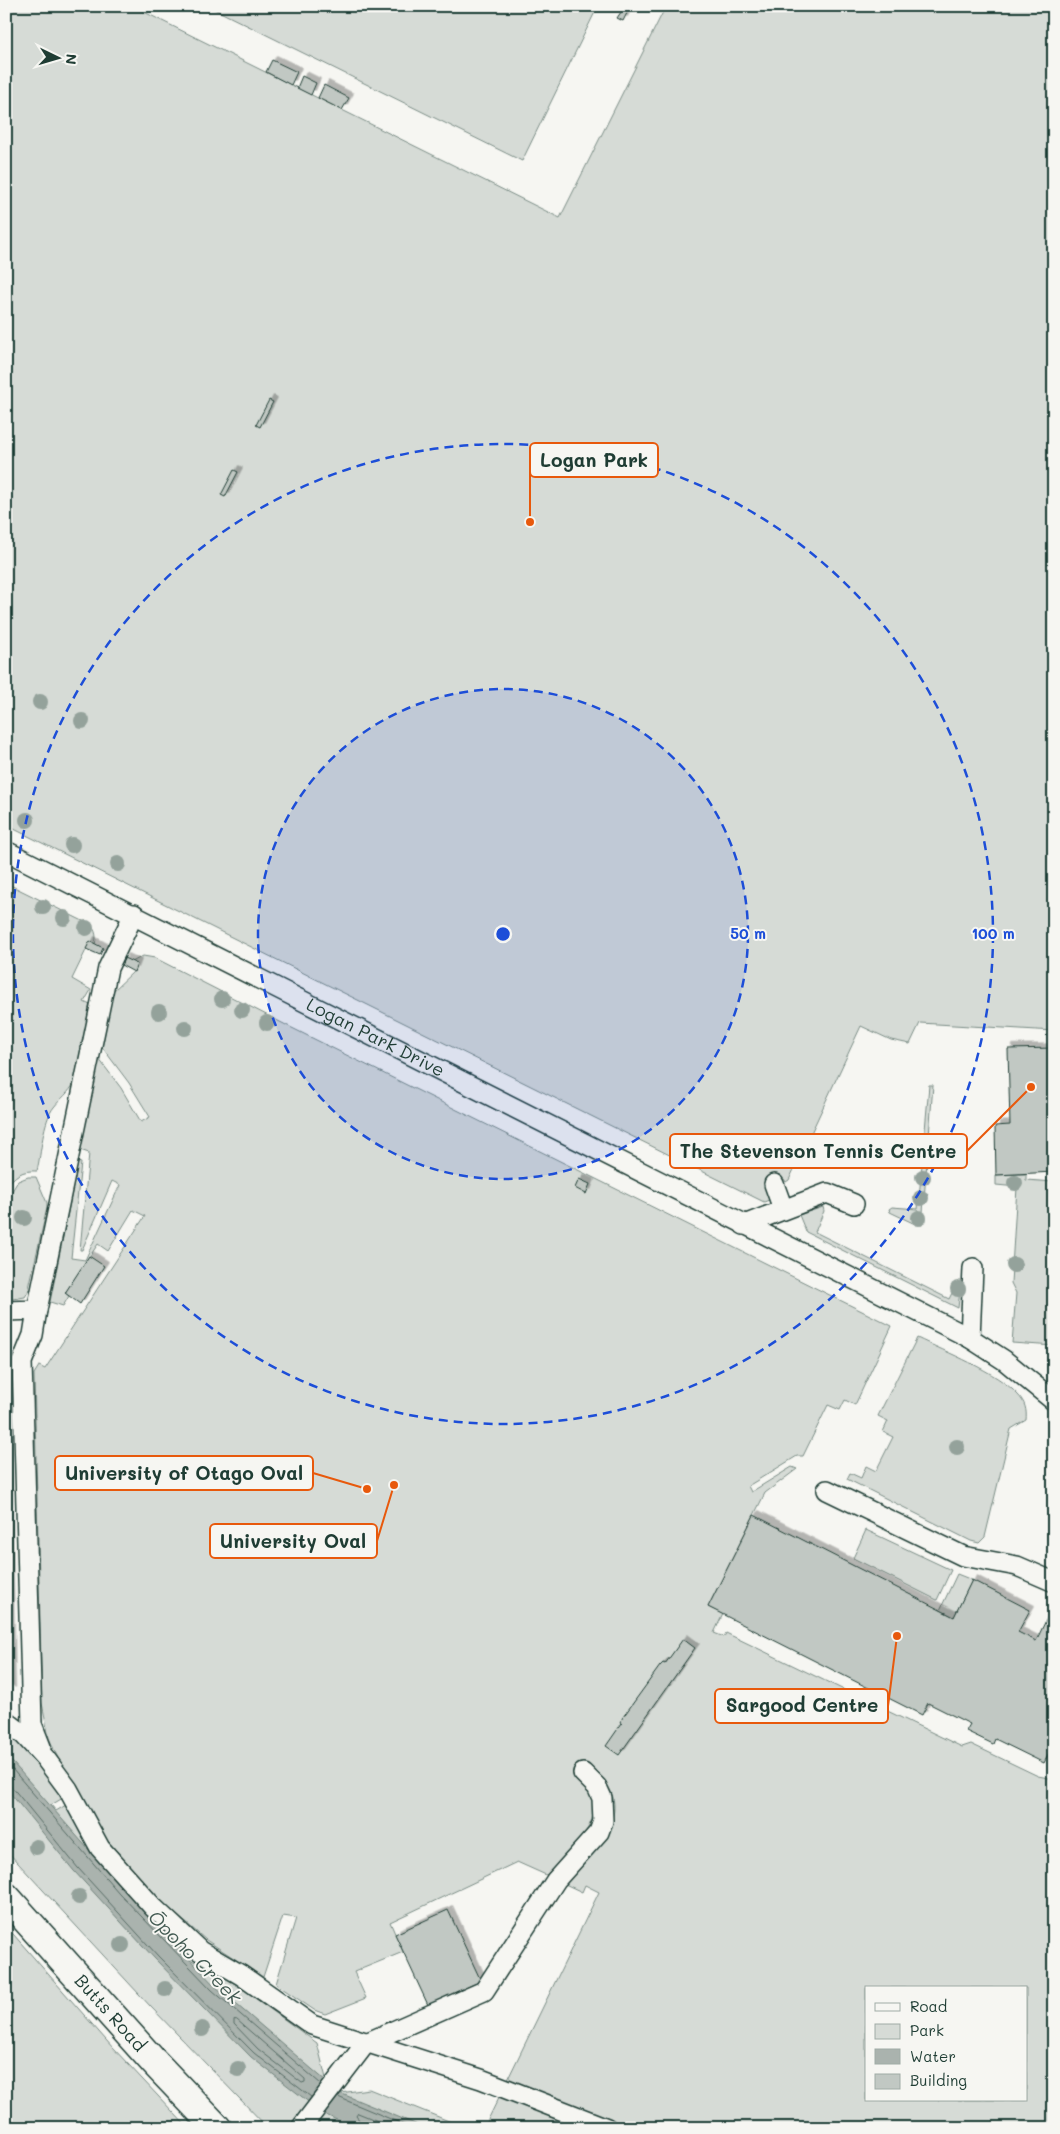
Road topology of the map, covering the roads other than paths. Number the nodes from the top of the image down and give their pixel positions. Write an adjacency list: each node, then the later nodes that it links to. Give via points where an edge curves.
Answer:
1 (6, 850): 2 (lane, Logan Park Drive)
2 (134, 914): 6 (lane, Logan Park Drive); 8 (lane, via 108,968)
3 (774, 1184): 5 (lane)
4 (854, 1204): 5 (lane, via 827,1193)
5 (783, 1209): 6 (lane)
6 (744, 1224): 10 (lane, Logan Park Drive)
7 (973, 1268): 10 (lane)
8 (37, 1310): 9 (lane); 15 (lane, via 33,1335 22,1362 32,1724)
9 (6, 1311)
10 (970, 1338): 11 (lane, Logan Park Drive, via 1011,1365)
11 (1054, 1401)
12 (827, 1490): 13 (lane, via 963,1556 1017,1566)
13 (1054, 1582)
14 (6, 1721): 15 (lane)
15 (45, 1758): 18 (lane, via 68,1789 100,1848 153,1907 200,1950 312,2025)
16 (583, 1772): 18 (lane, via 602,1798 603,1821 599,1832 556,1880 484,1991)
17 (6, 1897): 19 (street, Butts Road)
18 (366, 2043): 20 (lane); 21 (lane, via 481,2079)
19 (217, 2128)
20 (301, 2128)
21 (607, 2128)

